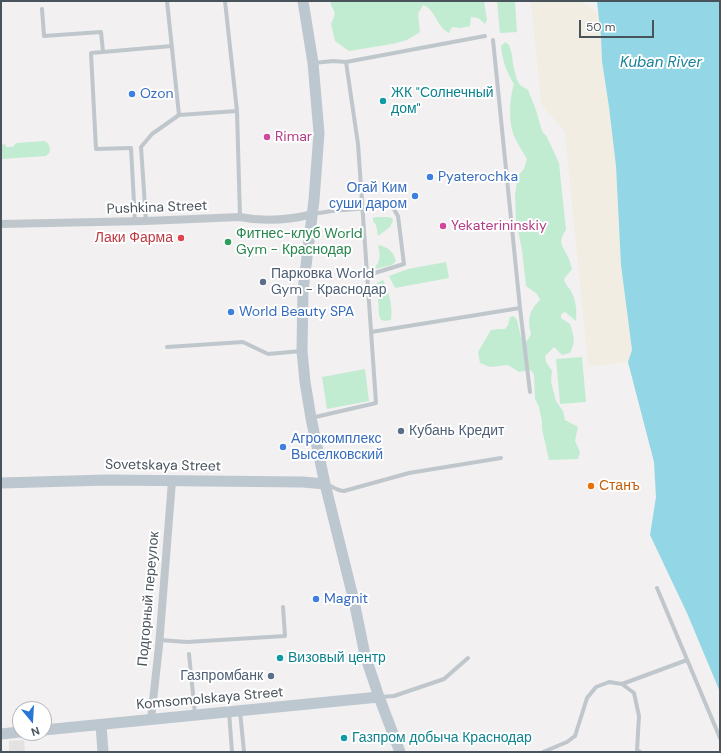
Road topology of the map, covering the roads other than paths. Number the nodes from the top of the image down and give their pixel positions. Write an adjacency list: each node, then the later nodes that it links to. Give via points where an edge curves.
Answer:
1 (167, 1): 7 (lane)
2 (225, 1): 11 (lane)
3 (303, 1): 10 (main road)
4 (42, 9): 8 (lane, via 44,36 101,32)
5 (485, 36): 9 (lane)
6 (493, 40): 20 (lane)
7 (172, 46): 8 (lane); 12 (lane)
8 (103, 52): 16 (lane, via 91,53 96,149 131,148)
9 (346, 62): 10 (lane); 13 (lane, via 358,144)
10 (313, 63): 14 (main road, via 319,133)
11 (237, 111): 12 (lane); 15 (lane)
12 (179, 115): 17 (lane, via 152,134 142,147)
13 (362, 208): 14 (lane); 19 (lane); 19 (lane, via 392,206 398,216 404,264)
14 (313, 214): 15 (street, Pushkina Street, via 287,219); 23 (main road, via 303,290)
15 (240, 218): 17 (street, Pushkina Street)
16 (135, 222): 17 (street, Pushkina Street); 18 (street, Pushkina Street)
17 (146, 222)
18 (1, 224)
19 (368, 275): 21 (lane)
20 (520, 308): 21 (lane); 24 (lane)
21 (371, 332): 25 (lane, via 376,403)
22 (167, 347): 23 (lane, via 243,342 268,354)
23 (302, 351): 25 (main road, via 304,382)
24 (530, 392)
25 (311, 418): 29 (main road)
26 (501, 458): 29 (lane, via 409,473 344,491)
27 (172, 481): 28 (main road, Sovetskaya Street); 29 (main road, Sovetskaya Street); 32 (street, Подгорный переулок)
28 (1, 482)
29 (325, 484): 37 (main road, via 365,655)
30 (657, 588): 35 (lane)
31 (283, 607): 32 (lane, via 284,636 187,642)
32 (160, 640): 41 (street, Подгорный переулок)
33 (189, 654): 40 (lane)
34 (468, 658): 37 (lane, via 444,679 394,696)
35 (687, 660): 36 (lane); 46 (lane)
36 (622, 684): 51 (lane, via 609,682 596,687 587,698 575,736); 52 (lane, via 634,693 639,716 637,750)
37 (379, 697): 38 (main road, Komsomolskaya Street); 50 (main road)
38 (240, 710): 39 (main road, Komsomolskaya Street); 49 (lane)
39 (229, 711): 40 (main road, Komsomolskaya Street); 48 (lane)
40 (195, 715): 41 (main road, Komsomolskaya Street)
41 (151, 719): 42 (main road, Komsomolskaya Street)
42 (101, 725): 43 (main road, Komsomolskaya Street); 47 (main road)
43 (52, 729)
44 (12, 733): 45 (main road)
45 (1, 734)
46 (720, 738)
47 (103, 752)
48 (232, 752)
49 (244, 752)
50 (400, 752)
51 (543, 752)
52 (640, 752)

